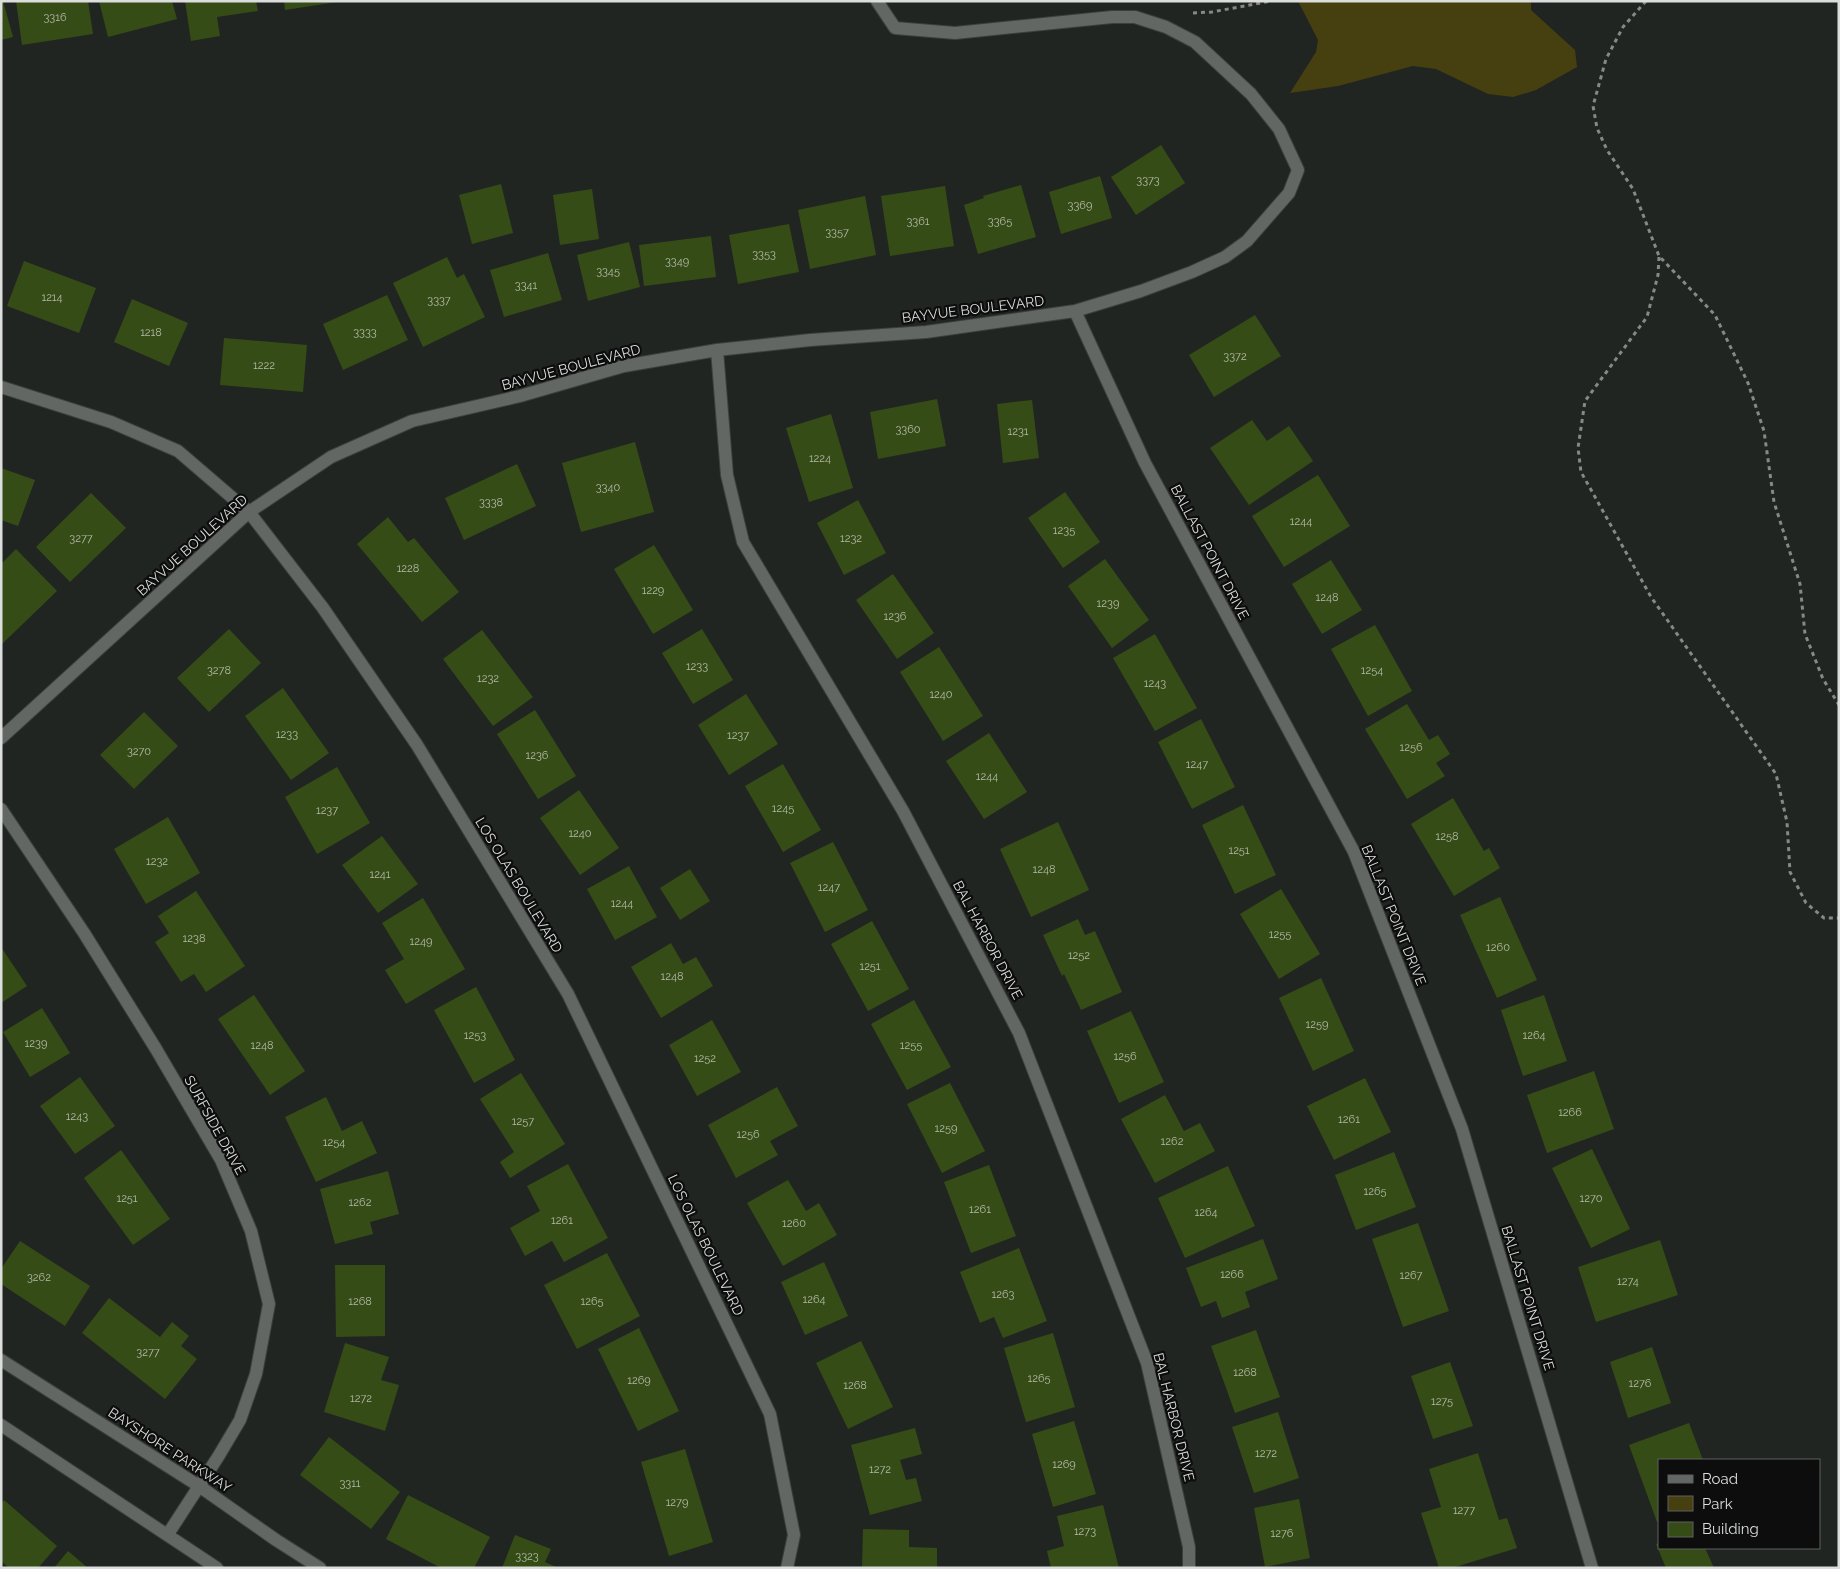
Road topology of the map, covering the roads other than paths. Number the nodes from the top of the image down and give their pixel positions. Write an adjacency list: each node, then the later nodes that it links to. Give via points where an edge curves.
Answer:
1 (877, 1): 2 (street, BAYVUE BOULEVARD, via 895,28 955,32 1112,18 1135,18 1166,27 1195,42 1251,94 1279,129 1298,170 1289,193 1247,241 1225,257 1192,272)
2 (1074, 311): 3 (street, BAYVUE BOULEVARD, via 926,332); 16 (street, BALLAST POINT DRIVE, via 1145,463 1354,852 1462,1129)
3 (717, 350): 5 (street, BAYVUE BOULEVARD, via 624,366 520,396 412,421 331,456); 15 (street, BAL HARBOR DRIVE, via 727,475 743,542 903,811 1019,1033 1147,1363 1189,1547)
4 (1, 387): 5 (street, LOS OLAS BOULEVARD, via 111,422 178,451)
5 (249, 512): 6 (street, BAYVUE BOULEVARD); 14 (street, LOS OLAS BOULEVARD, via 322,608 417,745 568,994 770,1414 794,1535)
6 (1, 738)
7 (1, 809): 10 (street, SURFSIDE DRIVE, via 84,933 156,1050 221,1160 251,1231 269,1304 256,1374 240,1420)
8 (1, 1360): 10 (street, BAYSHORE PARKWAY)
9 (1, 1425): 11 (street)
10 (199, 1486): 11 (street, SURFSIDE DRIVE); 13 (street, BAYSHORE PARKWAY)
11 (168, 1534): 12 (street)
12 (217, 1568)
13 (320, 1568)
14 (786, 1568)
15 (1189, 1568)
16 (1592, 1568)

